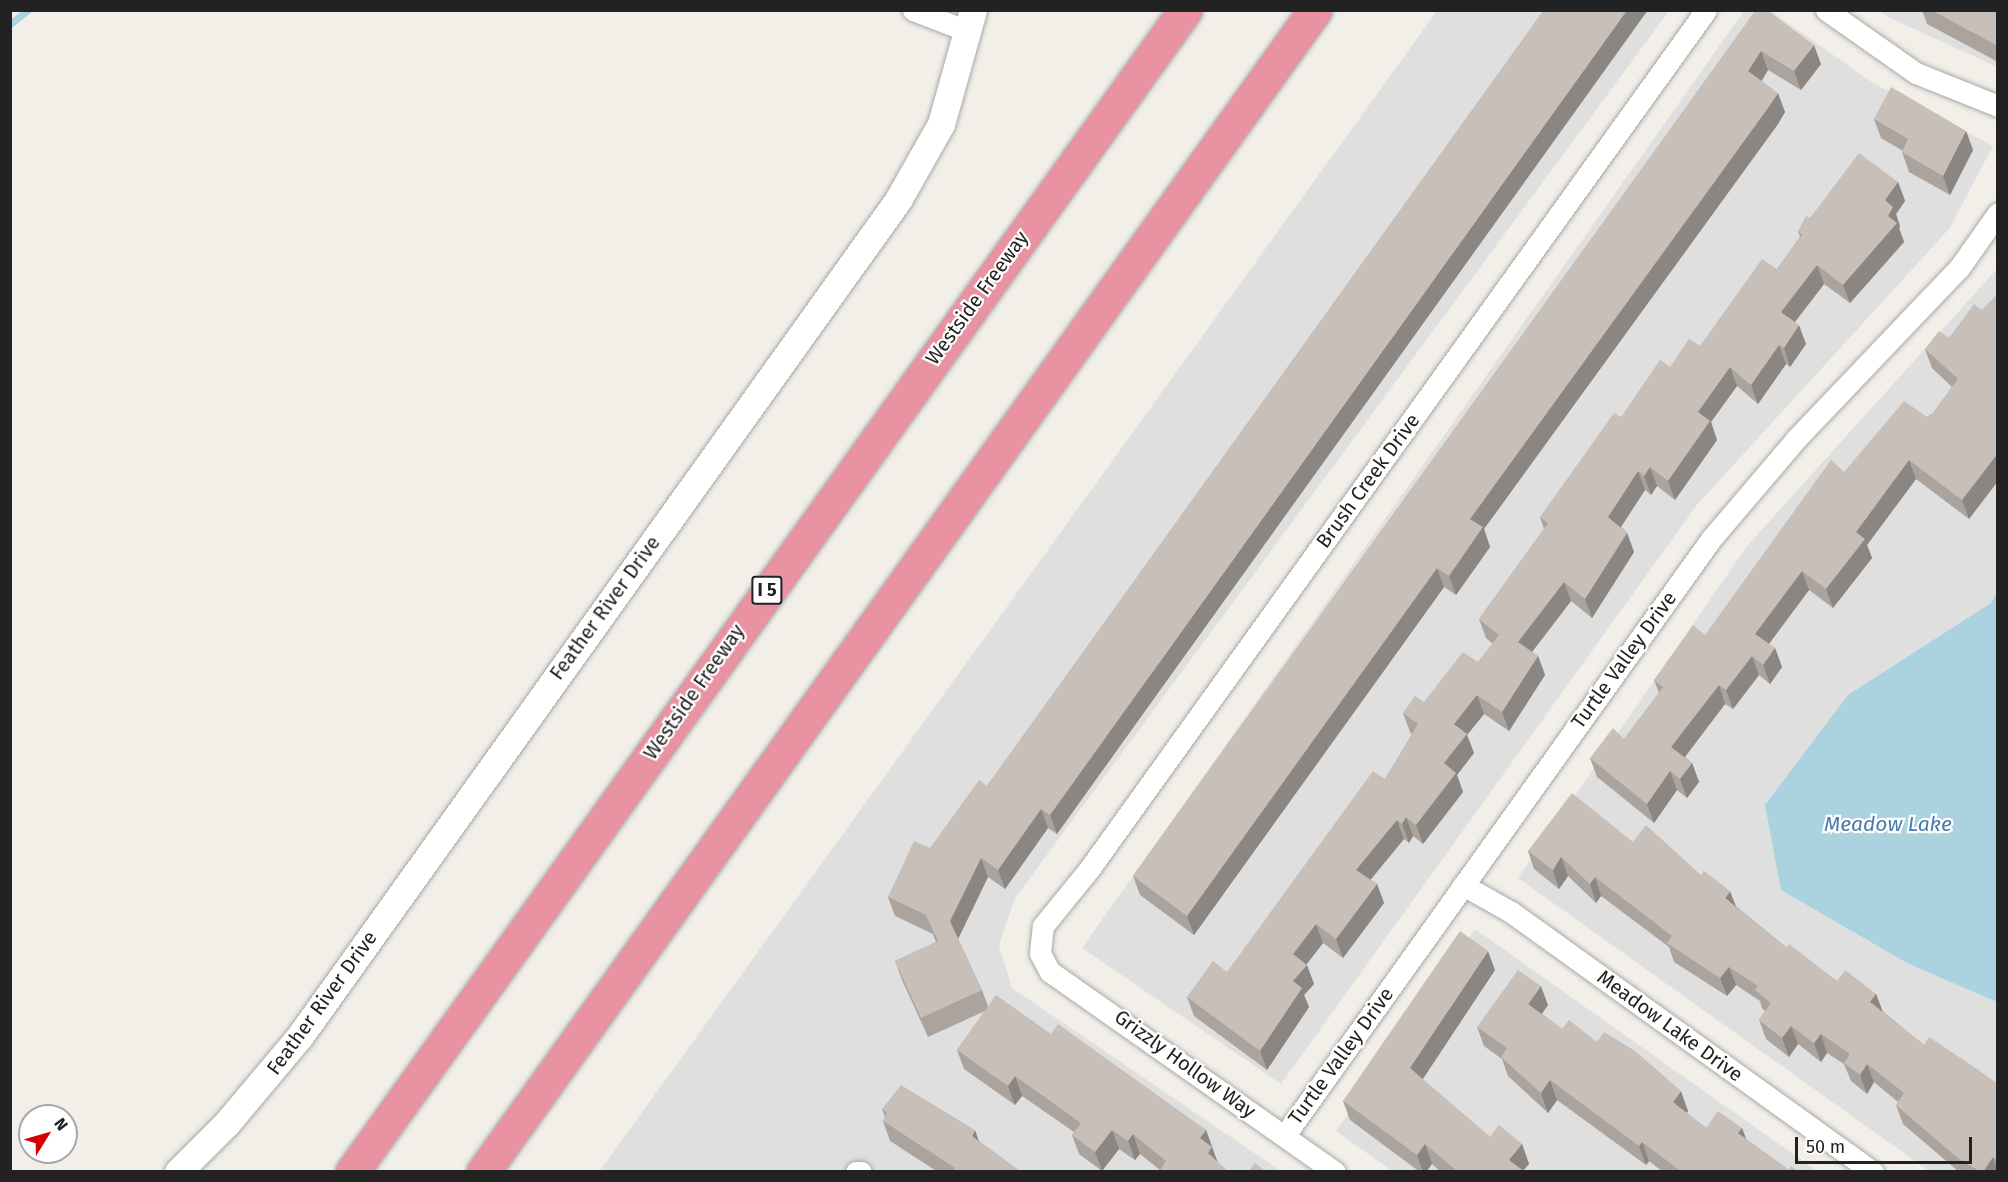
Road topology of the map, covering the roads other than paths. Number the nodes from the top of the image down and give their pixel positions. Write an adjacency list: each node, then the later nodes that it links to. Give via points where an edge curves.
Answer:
1 (913, 10): 6 (street)
2 (1185, 10): 13 (highway, Westside Freeway / I 5)
3 (1315, 10): 14 (highway)
4 (1706, 10): 10 (street, Brush Creek Drive, via 1090,868 1043,926)
5 (1826, 10): 7 (street, via 1916,73)
6 (971, 21): 12 (street, Feather River Drive, via 941,124 898,200 300,1036 235,1114)
7 (1998, 106)
8 (1998, 213): 9 (street, Turtle Valley Drive, via 1959,268 1730,515)
9 (1463, 885): 11 (street, Turtle Valley Drive); 18 (street, Meadow Lake Drive, via 1510,912)
10 (1040, 953): 11 (street, Grizzly Hollow Way, via 1050,972)
11 (1285, 1135): 17 (street, Grizzly Hollow Way)
12 (178, 1172)
13 (352, 1172)
14 (483, 1172)
15 (855, 1172): 16 (street)
16 (861, 1172)
17 (1335, 1172)
18 (1873, 1172)

